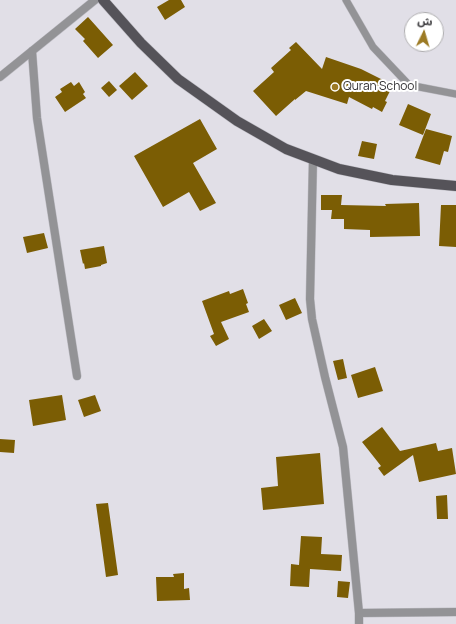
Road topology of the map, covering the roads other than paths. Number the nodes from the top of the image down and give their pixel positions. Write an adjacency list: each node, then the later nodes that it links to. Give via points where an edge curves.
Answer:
1 (95, 0): 4 (street)
2 (103, 0): 7 (main road, via 141,43 178,79 237,121 286,149)
3 (346, 0): 6 (lane, via 373,47 409,85)
4 (32, 51): 5 (street); 9 (street, via 37,118)
5 (0, 77)
6 (456, 94)
7 (313, 160): 8 (main road, via 339,169 392,180); 11 (street, via 310,299 312,319 343,447)
8 (456, 186)
9 (77, 376)
10 (456, 612): 11 (street)
11 (360, 613): 12 (street)
12 (358, 624)

